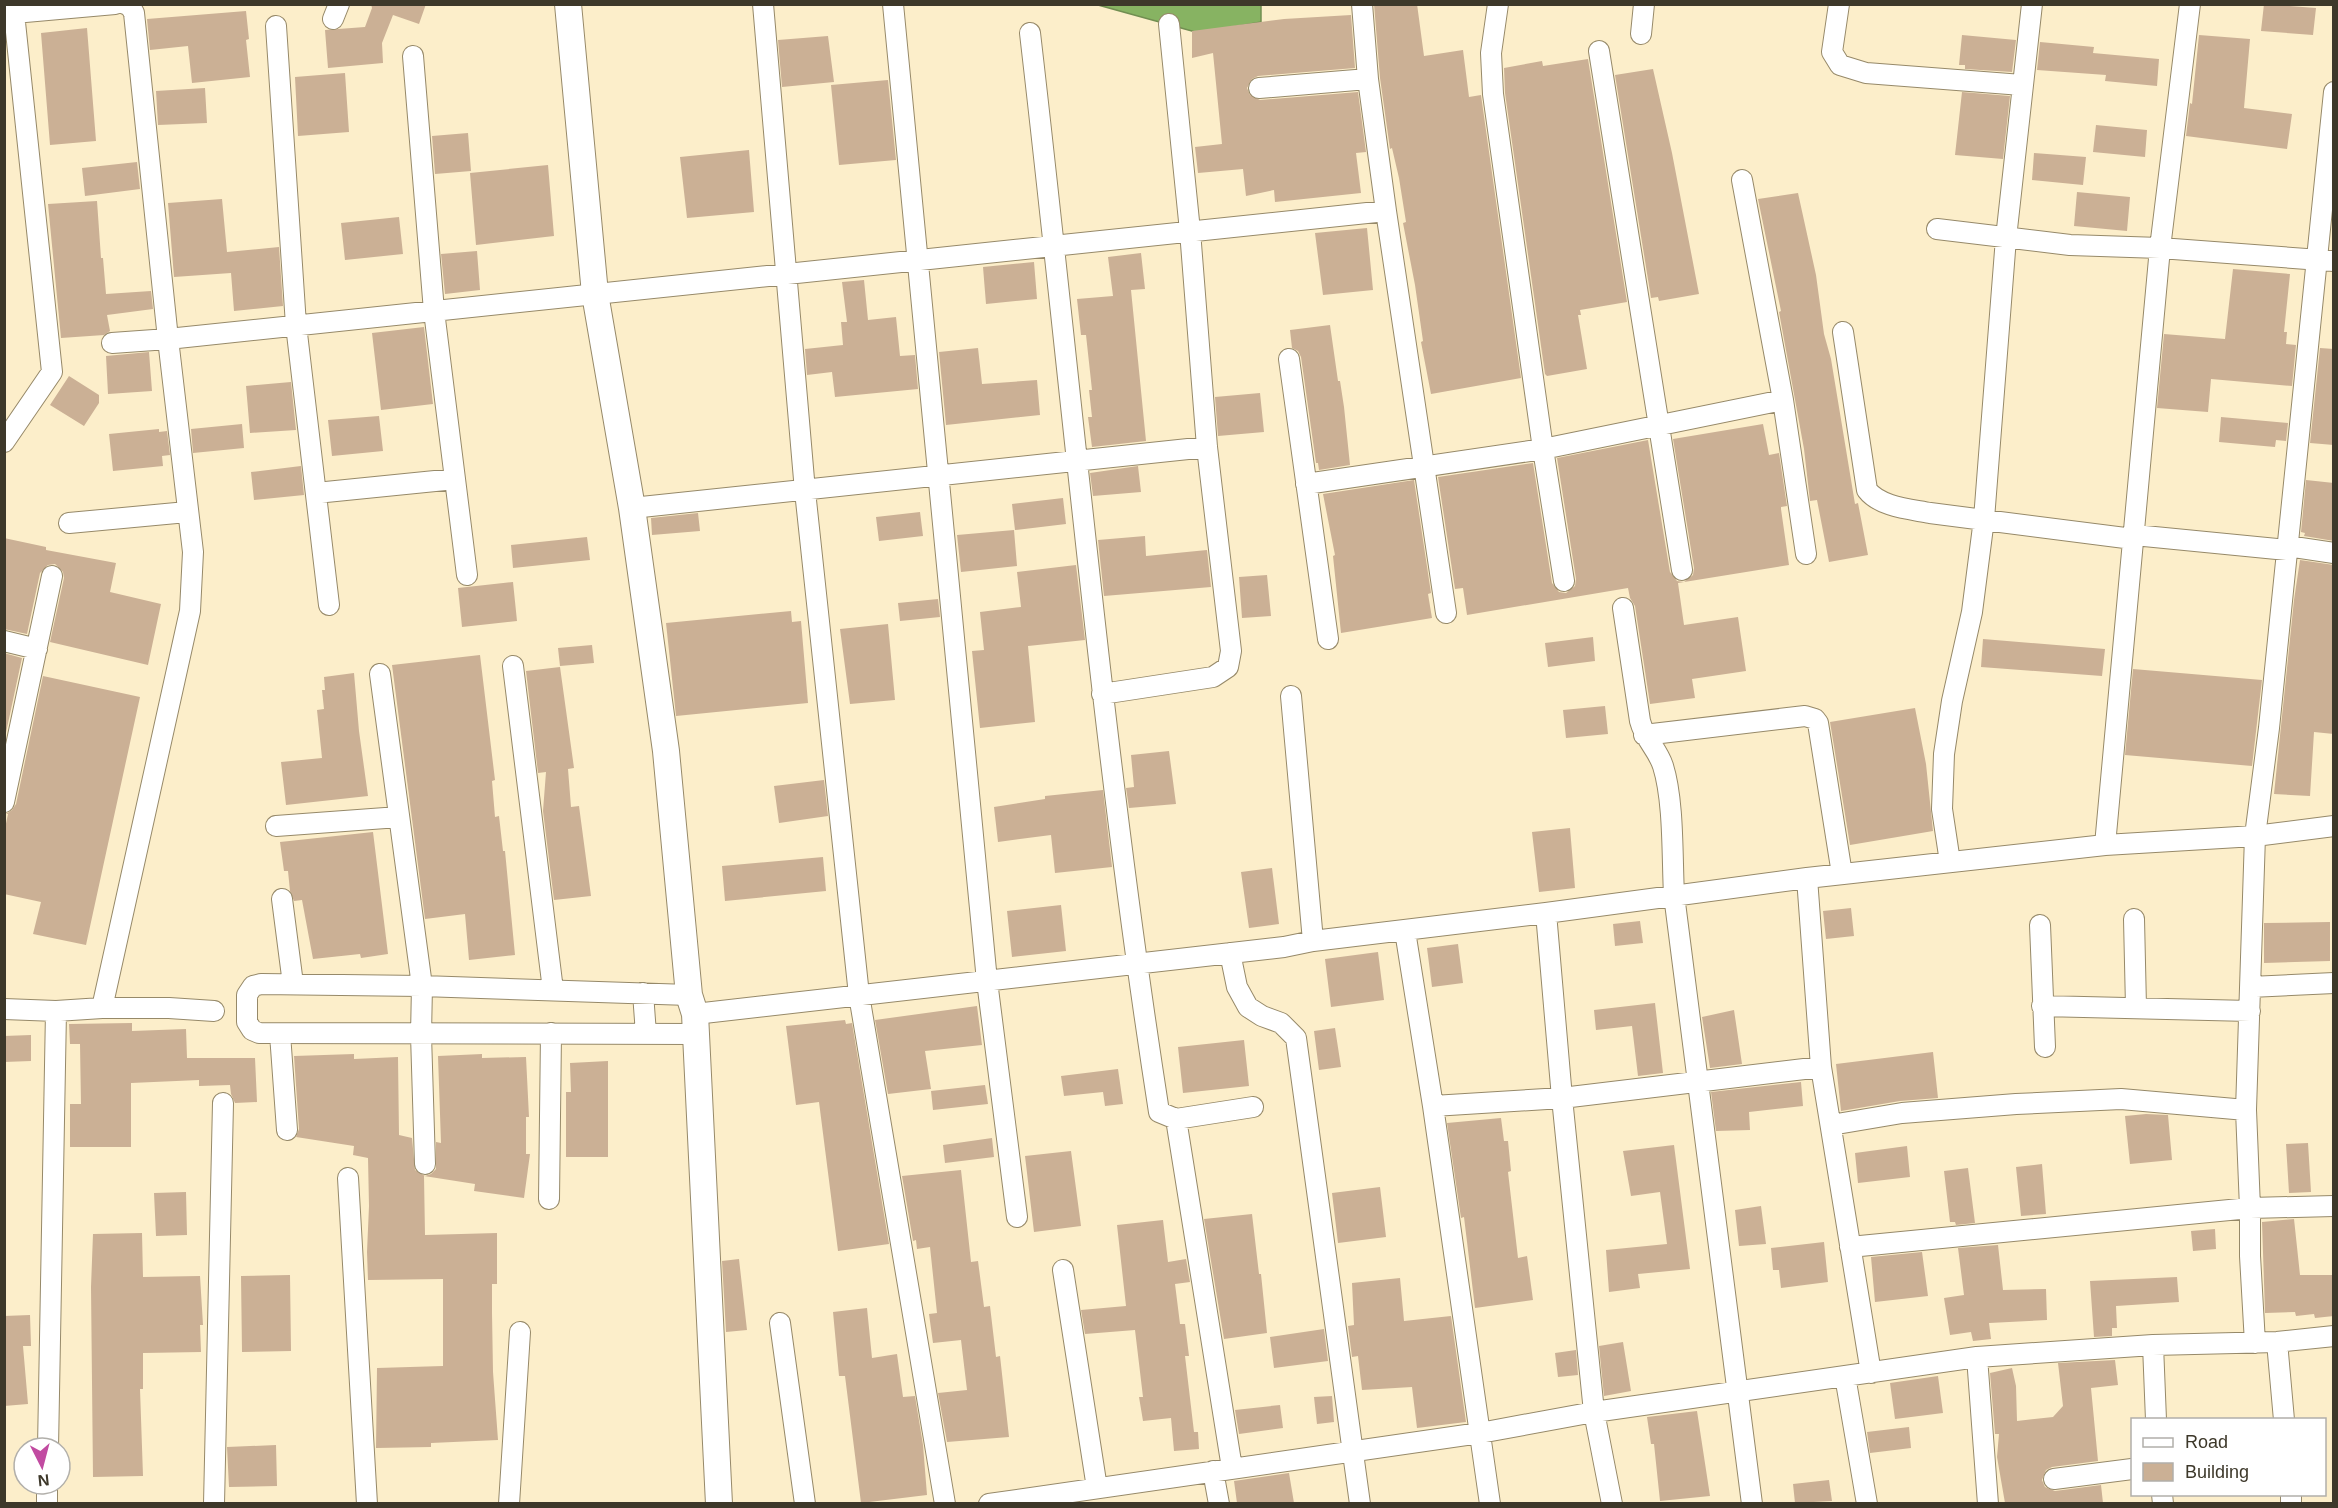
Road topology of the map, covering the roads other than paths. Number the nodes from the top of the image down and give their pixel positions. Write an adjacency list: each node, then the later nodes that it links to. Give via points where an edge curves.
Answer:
1 (116, 4): 12 (street)
2 (125, 4): 37 (street, via 134,13)
3 (568, 4): 33 (street)
4 (763, 4): 32 (street)
5 (893, 4): 30 (street)
6 (1362, 4): 19 (street)
7 (1498, 4): 44 (street, via 1491,53 1493,94)
8 (1644, 4): 16 (street)
9 (1839, 4): 20 (street, via 1832,52 1840,65 1866,73)
10 (2032, 4): 20 (street)
11 (2190, 4): 29 (street)
12 (11, 10): 42 (street, via 52,372)
13 (1169, 24): 26 (street)
14 (276, 26): 35 (street)
15 (1030, 33): 28 (street)
16 (1641, 34)
17 (1599, 51): 41 (street)
18 (413, 56): 34 (street)
19 (1368, 79): 21 (street); 24 (street)
20 (2022, 85): 27 (street)
21 (1259, 88)
22 (2334, 92): 31 (street)
23 (1742, 180): 40 (street)
24 (1386, 211): 26 (street); 46 (street)
25 (1937, 228): 27 (street)
26 (1190, 231): 28 (street); 43 (street)
27 (2006, 238): 29 (street, via 2070,246); 54 (street)
28 (1054, 246): 30 (street); 45 (street)
29 (2160, 248): 31 (street); 56 (street)
30 (919, 260): 32 (street); 47 (street)
31 (2324, 260): 57 (street)
32 (786, 274): 33 (street); 50 (street)
33 (595, 294): 34 (street); 52 (street)
34 (434, 311): 35 (street); 48 (street)
35 (296, 325): 37 (street); 51 (street)
36 (1843, 332): 54 (street, via 1867,490 1872,497 1909,509)
37 (168, 339): 38 (street); 53 (street)
38 (112, 343)
39 (1289, 359): 49 (street)
40 (1783, 400): 41 (street); 59 (street)
41 (1658, 425): 44 (street); 60 (street)
42 (4, 442)
43 (1207, 447): 45 (street); 72 (street, via 1231,651 1228,667 1213,677)
44 (1543, 449): 46 (street); 63 (street)
45 (1075, 460): 47 (street); 72 (street)
46 (1423, 465): 49 (street); 66 (street)
47 (939, 475): 50 (street); 94 (street)
48 (455, 479): 51 (street); 61 (street)
49 (1306, 484): 67 (street)
50 (805, 491): 52 (street); 101 (street)
51 (316, 494): 64 (street)
52 (632, 508): 109 (street, via 666,751)
53 (188, 512): 55 (street); 104 (street, via 193,552 190,611)
54 (1984, 519): 56 (street); 82 (street, via 1972,612 1944,754 1942,809)
55 (69, 523)
56 (2133, 537): 57 (street); 81 (street)
57 (2287, 548): 58 (street); 80 (street)
58 (2334, 553)
59 (1806, 554)
60 (1682, 570)
61 (467, 574)
62 (52, 576): 69 (street)
63 (1564, 581)
64 (329, 604)
65 (1623, 608): 74 (street)
66 (1446, 613)
67 (1328, 639)
68 (4, 641): 69 (street)
69 (37, 649): 75 (street)
70 (513, 666): 99 (street)
71 (380, 674): 77 (street)
72 (1101, 694): 93 (street)
73 (1291, 696): 91 (street)
74 (1644, 735): 83 (street, via 1780,718 1815,719); 85 (street, via 1663,767)
75 (8, 769): 76 (street)
76 (4, 802)
77 (399, 817): 78 (street); 97 (street)
78 (276, 826)
79 (2334, 826): 80 (street)
80 (2254, 836): 81 (street); 98 (street)
81 (2105, 845): 82 (street)
82 (1950, 862): 83 (street)
83 (1842, 874): 84 (street)
84 (1807, 878): 85 (street); 115 (street)
85 (1674, 895): 87 (street); 116 (street)
86 (282, 899): 96 (street)
87 (1546, 913): 90 (street); 117 (street)
88 (2134, 919): 103 (street)
89 (2040, 925): 102 (street)
90 (1405, 931): 91 (street); 119 (street)
91 (1312, 941): 92 (street)
92 (1230, 953): 93 (street); 148 (street, via 1237,987 1248,1007 1281,1023 1296,1038)
93 (1136, 963): 94 (street); 122 (street, via 1159,1112)
94 (987, 981): 101 (street); 130 (street)
95 (2334, 983): 98 (street)
96 (293, 984): 97 (street); 111 (street, via 261,984 253,986 247,995 247,1022 252,1029)
97 (422, 986): 99 (street); 113 (street)
98 (2250, 987): 108 (street)
99 (553, 990): 100 (street)
100 (643, 993): 109 (street); 112 (street)
101 (859, 995): 109 (street); 158 (street)
102 (2042, 1006): 103 (street); 114 (street)
103 (2136, 1007): 108 (street)
104 (102, 1008): 106 (street); 107 (street)
105 (4, 1009): 106 (street)
106 (56, 1011): 147 (street)
107 (214, 1011)
108 (2250, 1011): 121 (street)
109 (694, 1014): 112 (street); 156 (street)
110 (551, 1033): 112 (street); 113 (street); 127 (street)
111 (279, 1034): 113 (street); 124 (street)
112 (646, 1034)
113 (421, 1035): 125 (street)
114 (2045, 1047)
115 (1821, 1066): 116 (street); 123 (street)
116 (1697, 1082): 117 (street); 142 (street)
117 (1562, 1098): 119 (street); 143 (street)
118 (223, 1103): 153 (street)
119 (1433, 1106): 146 (street)
120 (1253, 1107): 122 (street)
121 (2246, 1110): 123 (street, via 2121,1099 1914,1112); 129 (street)
122 (1176, 1119): 150 (street)
123 (1831, 1125): 131 (street)
124 (287, 1131)
125 (425, 1164)
126 (348, 1178): 154 (street)
127 (549, 1199)
128 (2334, 1206): 129 (street)
129 (2250, 1208): 131 (street); 137 (street)
130 (1017, 1217)
131 (1850, 1247): 140 (street)
132 (1063, 1270): 152 (street)
133 (780, 1323): 157 (street)
134 (520, 1332): 155 (street)
135 (2334, 1336): 136 (street)
136 (2277, 1342): 137 (street); 145 (street)
137 (2255, 1343): 138 (street)
138 (2153, 1345): 139 (street); 144 (street)
139 (1977, 1357): 140 (street); 166 (street)
140 (1871, 1373): 141 (street)
141 (1845, 1376): 142 (street); 165 (street)
142 (1736, 1393): 143 (street); 164 (street)
143 (1594, 1412): 146 (street); 163 (street)
144 (2156, 1418)
145 (2284, 1418)
146 (1480, 1433): 148 (street); 162 (street)
147 (48, 1436)
148 (1353, 1451): 150 (street); 161 (street)
149 (2131, 1469): 151 (street)
150 (1223, 1470): 152 (street); 160 (street)
151 (2054, 1479)
152 (1093, 1493): 159 (street)
153 (214, 1503)
154 (367, 1503)
155 (509, 1503)
156 (719, 1503)
157 (805, 1503)
158 (945, 1503)
159 (989, 1503)
160 (1219, 1503)
161 (1360, 1503)
162 (1490, 1503)
163 (1612, 1503)
164 (1752, 1503)
165 (1867, 1503)
166 (1988, 1503)

